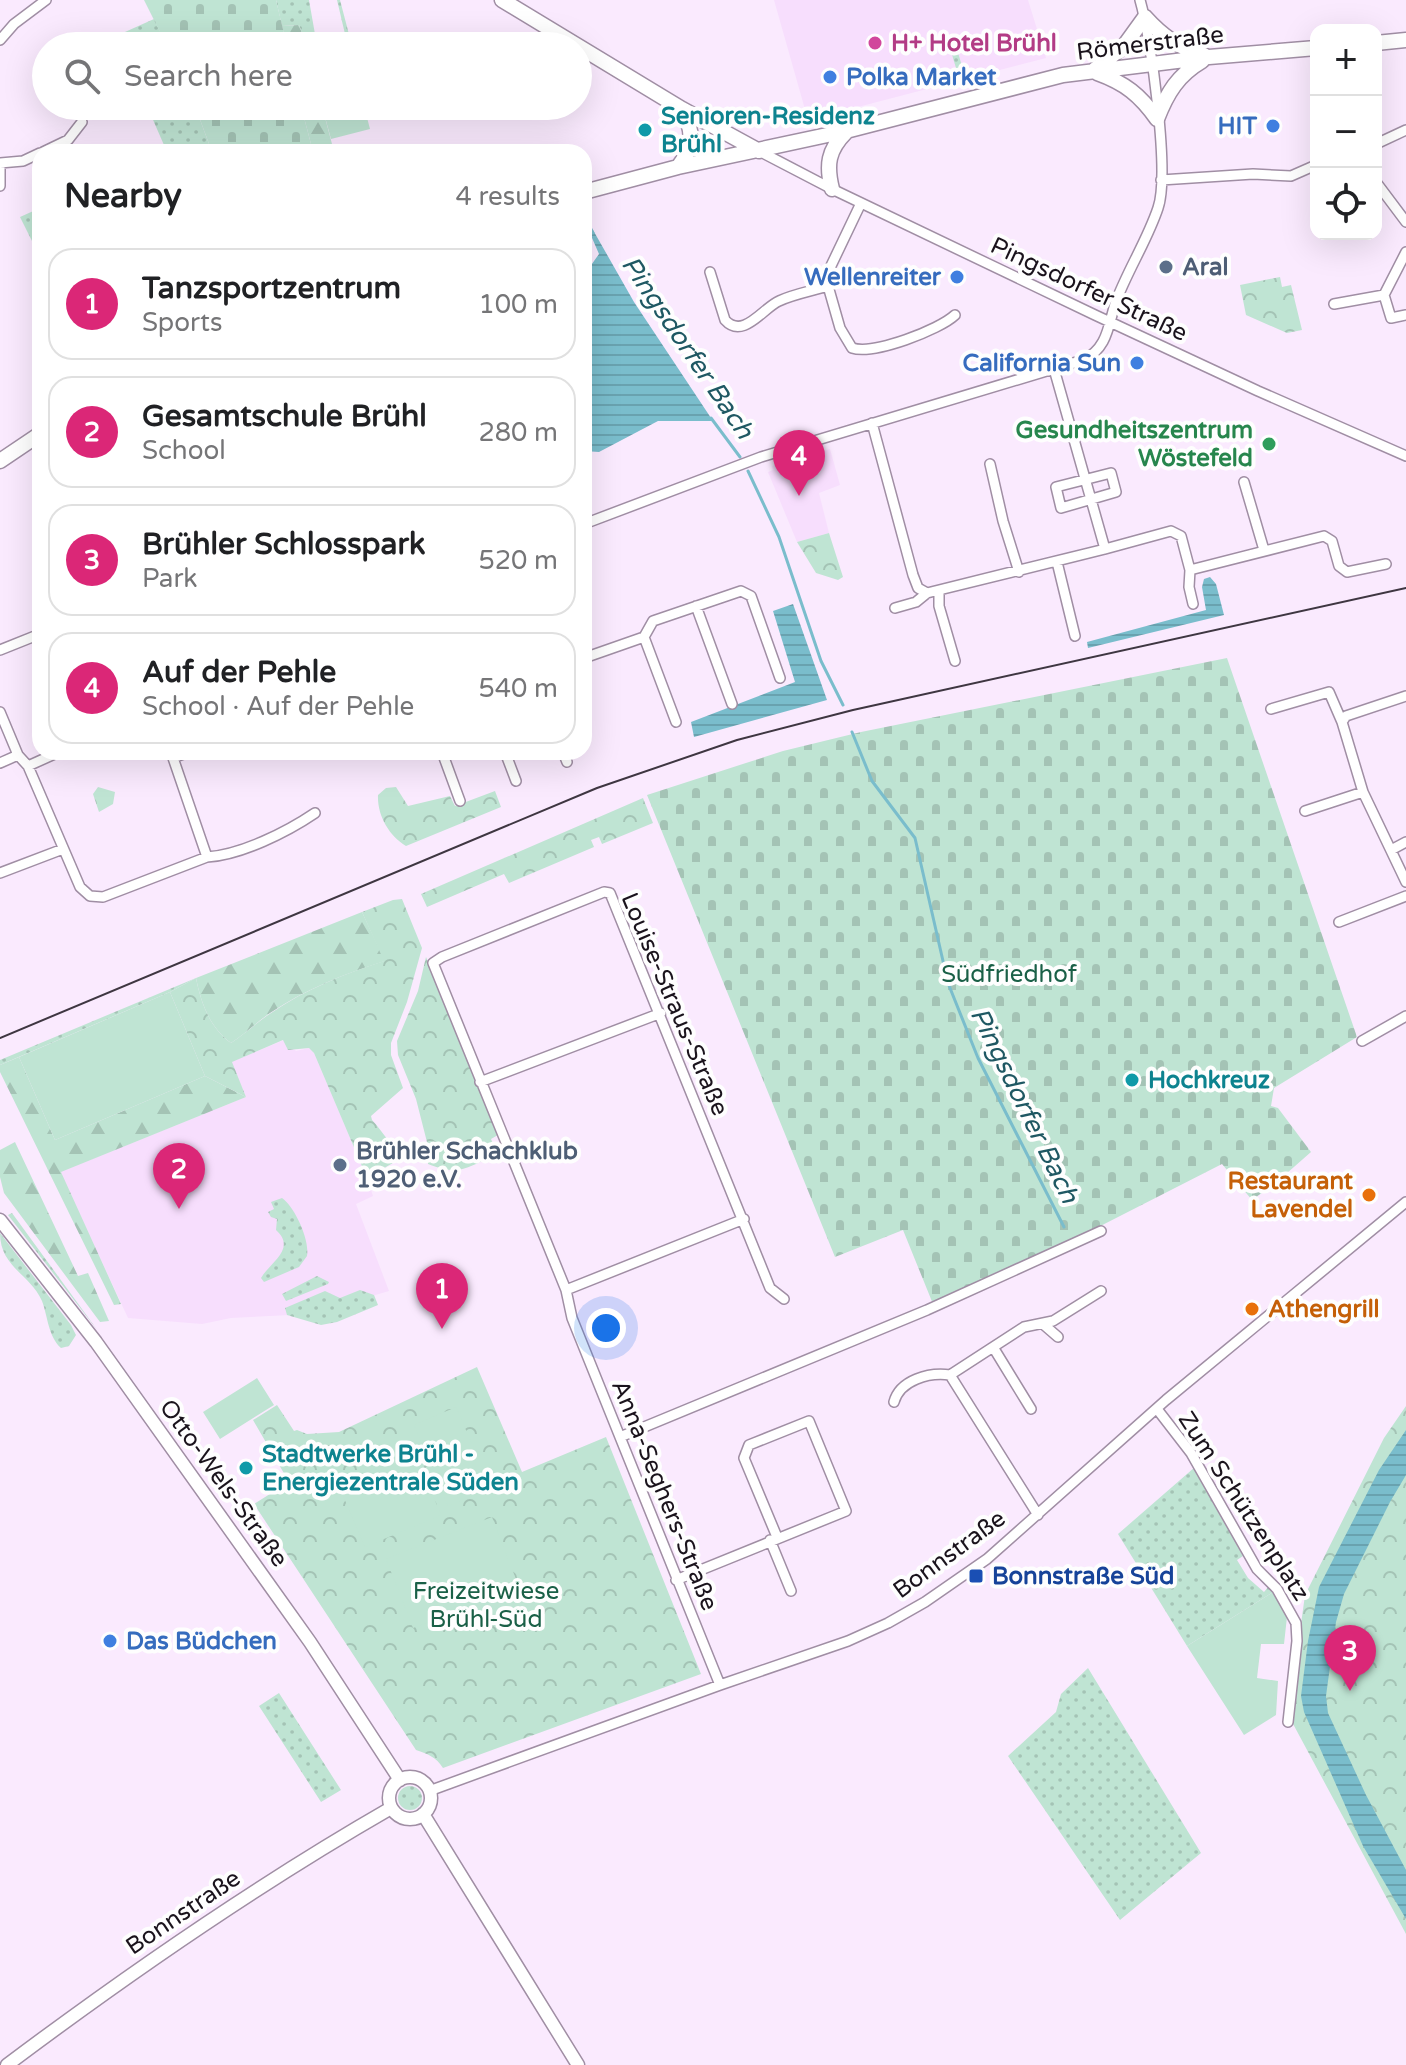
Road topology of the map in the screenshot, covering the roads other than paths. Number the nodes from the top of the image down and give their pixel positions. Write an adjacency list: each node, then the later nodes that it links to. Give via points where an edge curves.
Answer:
1 (46, 0): 6 (street)
2 (502, 0): 5 (main road)
3 (1140, 0): 4 (street)
4 (1145, 17): 11 (main road, via 1172,42); 12 (street); 13 (main road, via 1124,46)
5 (555, 32)
6 (0, 40)
7 (1406, 40): 8 (main road)
8 (1382, 42)
9 (1310, 49): 11 (main road, Römerstraße)
10 (592, 54): 14 (main road)
11 (1209, 57): 12 (main road, Römerstraße); 15 (main road, via 1173,85)
12 (1152, 64): 13 (main road, Römerstraße); 15 (street)
13 (1093, 71): 15 (main road, via 1129,86); 18 (main road, Römerstraße)
14 (682, 109): 21 (main road); 24 (main road, via 692,135)
15 (1157, 119): 26 (street)
16 (82, 122): 20 (street)
17 (1406, 130): 19 (street)
18 (846, 131): 21 (main road, Römerstraße); 28 (main road, via 827,160)
19 (1382, 141)
20 (60, 144)
21 (759, 151): 24 (main road, Römerstraße); 28 (street, Pingsdorfer Straße)
22 (32, 157): 23 (street)
23 (0, 164): 27 (street)
24 (678, 167): 29 (main road, Römerstraße)
25 (1310, 168): 26 (street, via 1291,176)
26 (1161, 180): 40 (street, via 1159,205)
27 (0, 186)
28 (832, 189): 31 (street, Pingsdorfer Straße)
29 (592, 190)
30 (1382, 190): 32 (street)
31 (861, 203): 35 (street, via 829,270); 40 (street, Pingsdorfer Straße)
32 (1406, 222)
33 (1406, 252): 36 (street)
34 (710, 272): 35 (street, via 725,320 736,326 752,322 777,301)
35 (828, 286): 38 (street, via 846,341 861,351 944,326)
36 (1384, 295): 37 (street); 39 (street, via 1391,318)
37 (1334, 304)
38 (955, 315)
39 (1406, 315)
40 (1111, 321): 41 (street, via 1092,356); 44 (street, Pingsdorfer Straße)
41 (1054, 369): 42 (street); 47 (street)
42 (872, 423): 50 (street, via 761,457); 58 (street, via 913,575 918,588)
43 (32, 439): 45 (main road)
44 (1406, 456)
45 (0, 461)
46 (990, 464): 56 (street)
47 (1084, 479): 49 (street); 49 (street, via 1111,473 1116,492); 49 (street, via 1056,487 1061,508)
48 (1244, 482): 52 (street)
49 (1090, 499): 51 (street)
50 (592, 521)
51 (1105, 549): 53 (street); 55 (street, via 1178,532)
52 (1264, 550): 54 (street, via 1324,536 1332,541 1339,566 1347,572); 55 (street)
53 (1057, 562): 56 (street); 62 (street)
54 (1386, 564)
55 (1190, 570): 59 (street)
56 (1019, 572): 57 (street)
57 (939, 591): 58 (street); 67 (street)
58 (927, 593): 61 (street)
59 (1193, 604)
60 (696, 606): 64 (street, via 653,621); 68 (street, via 741,591 751,596); 70 (street)
61 (895, 608)
62 (1075, 636)
63 (32, 637): 65 (street)
64 (644, 637): 66 (street); 73 (street)
65 (0, 650)
66 (592, 655)
67 (955, 661)
68 (780, 678)
69 (1406, 696): 74 (street, via 1346,716)
70 (732, 704)
71 (1271, 709): 74 (street, via 1329,692)
72 (0, 712): 75 (street)
73 (676, 722)
74 (1342, 722): 83 (street)
75 (18, 755): 80 (street); 81 (street)
76 (41, 760): 81 (street)
77 (174, 760): 90 (street)
78 (445, 760): 84 (street)
79 (508, 760): 82 (street)
80 (0, 763)
81 (28, 766): 88 (street)
82 (516, 781)
83 (1363, 792): 85 (street); 89 (street)
84 (460, 801)
85 (1305, 811)
86 (315, 813): 90 (street, via 295,827 223,856)
87 (1406, 842): 89 (street)
88 (63, 849): 90 (street, via 80,887 90,896 103,897); 91 (street)
89 (1391, 850): 92 (street)
90 (207, 857)
91 (0, 873)
92 (1406, 882)
93 (1406, 896): 94 (street)
94 (1339, 922)
95 (433, 963): 96 (street, Louise-Straus-Straße, via 610,893); 99 (street, Anna-Seghers-Straße)
96 (661, 1013): 99 (street); 101 (street, Louise-Straus-Straße)
97 (1406, 1016): 98 (street)
98 (1362, 1041)
99 (480, 1082): 104 (street, Anna-Seghers-Straße)
100 (1406, 1202): 113 (street, Bonnstraße)
101 (744, 1219): 104 (street); 106 (street, Louise-Straus-Straße, via 770,1288)
102 (0, 1220): 121 (street, Otto-Wels-Straße, via 123,1379 310,1642)
103 (1101, 1231): 114 (street, via 927,1310)
104 (566, 1290): 114 (street, Anna-Seghers-Straße, via 572,1318)
105 (1101, 1291): 107 (street)
106 (784, 1299)
107 (1043, 1324): 108 (street); 109 (street, via 1029,1325)
108 (1058, 1337)
109 (993, 1347): 110 (street); 112 (street)
110 (950, 1375): 111 (street, via 938,1373 904,1386); 115 (street)
111 (894, 1402)
112 (1031, 1409)
113 (1157, 1409): 115 (street, Bonnstraße); 120 (street, Zum Schützenplatz, via 1191,1453 1257,1569 1277,1589 1296,1623)
114 (620, 1437): 117 (street, Anna-Seghers-Straße)
115 (1038, 1515): 119 (street, Bonnstraße, via 971,1571 888,1623)
116 (773, 1538): 116 (street, via 846,1511 809,1421 749,1445 744,1458); 117 (street); 118 (street)
117 (676, 1580): 119 (street, Anna-Seghers-Straße)
118 (791, 1591)
119 (720, 1685): 122 (street, Bonnstraße)
120 (1288, 1722)
121 (400, 1780): 122 (street, via 420,1780); 123 (street, via 389,1795)
122 (429, 1791): 124 (street, via 430,1804)
123 (391, 1808): 124 (street, via 406,1819); 125 (street, Bonnstraße, via 162,1951)
124 (423, 1814): 126 (street)
125 (7, 2065)
126 (578, 2065)

